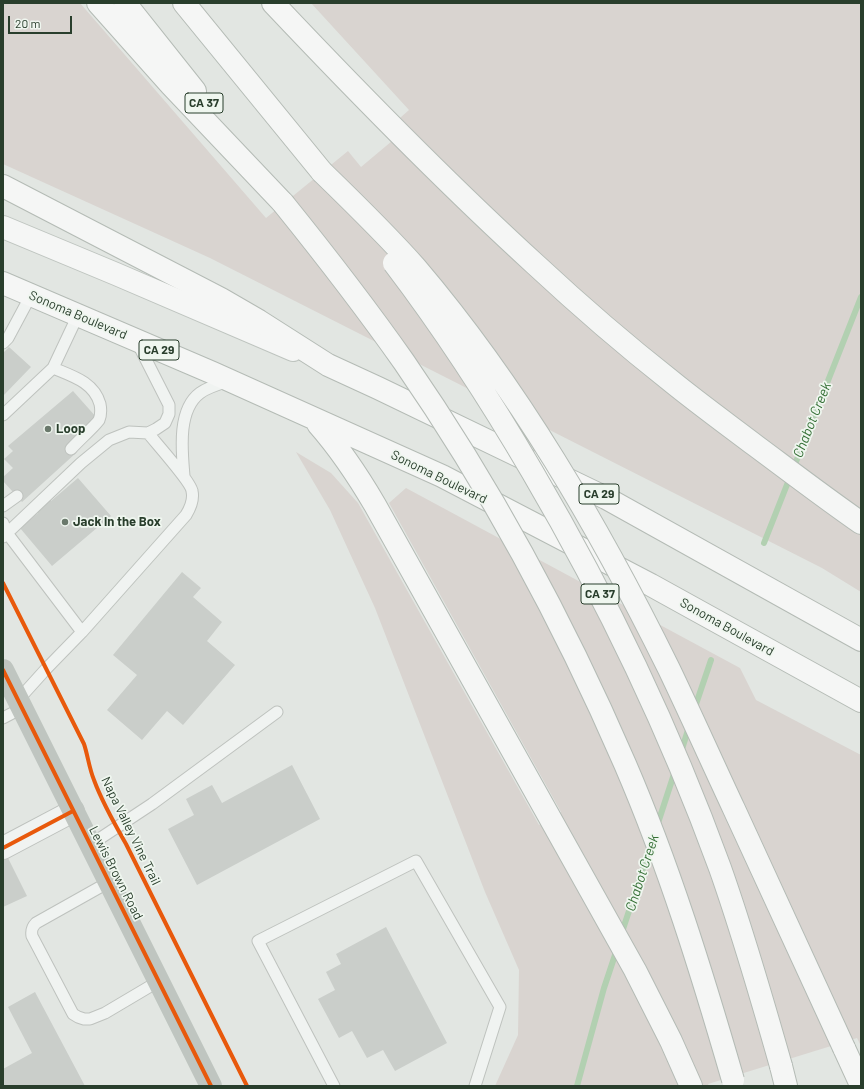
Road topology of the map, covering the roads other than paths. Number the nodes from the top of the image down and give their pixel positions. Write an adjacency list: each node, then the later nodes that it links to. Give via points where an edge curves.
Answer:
1 (98, 3): 7 (main road, via 171,85)
2 (125, 3): 7 (main road, CA 37)
3 (184, 3): 5 (main road, CA 37)
4 (273, 3): 24 (main road, via 493,226 543,272 683,391)
5 (322, 172): 38 (main road, CA 37, bridge, via 406,279 481,388 550,500 611,614 671,745 720,868); 40 (main road, bridge, via 377,225 416,268 496,372 535,429 571,489 669,669)
6 (3, 186): 14 (main road, via 221,299)
7 (283, 203): 39 (main road, CA 37, bridge, via 366,309 439,415 475,472 563,630 625,764 673,885)
8 (3, 227): 14 (main road, CA 29)
9 (3, 283): 10 (main road, Sonoma Boulevard / CA 29)
10 (31, 295): 11 (main road, Sonoma Boulevard / CA 29); 13 (lane)
11 (78, 315): 12 (main road, Sonoma Boulevard / CA 29); 15 (lane)
12 (136, 340): 16 (main road, Sonoma Boulevard / CA 29); 19 (lane, via 170,405 164,423)
13 (3, 343)
14 (328, 365): 27 (main road, CA 29, via 606,498)
15 (53, 368): 17 (lane); 20 (lane, via 83,381 98,397 101,409 99,420)
16 (230, 381): 18 (main road, Sonoma Boulevard / CA 29); 21 (lane, via 199,394 189,406 184,420 182,448)
17 (3, 415)
18 (313, 419): 29 (main road, Sonoma Boulevard / CA 29, via 442,476 651,585); 44 (main road, via 344,457 375,505 642,983)
19 (148, 433): 21 (lane); 25 (lane, via 129,432 109,440)
20 (71, 448)
21 (184, 476): 26 (lane, via 192,489 192,504 186,514)
22 (17, 496): 23 (lane)
23 (3, 506)
24 (861, 523)
25 (4, 531): 26 (lane)
26 (82, 632): 30 (lane, via 46,670)
27 (861, 640)
28 (3, 670): 30 (street, Lewis Brown Road)
29 (861, 701)
30 (20, 704): 32 (lane); 33 (street, Lewis Brown Road)
31 (277, 712): 34 (lane, via 152,804)
32 (3, 718)
33 (73, 811): 34 (street, Lewis Brown Road); 35 (street)
34 (90, 845): 36 (street, Lewis Brown Road)
35 (3, 848)
36 (109, 882): 37 (street, Lewis Brown Road); 37 (lane, via 36,923 32,936 73,1014 78,1018 90,1019 105,1013)
37 (159, 981): 41 (street, Lewis Brown Road)
38 (784, 1076)
39 (734, 1083)
40 (861, 1084)
41 (211, 1086)
42 (334, 1086): 43 (lane, via 258,941 416,861 500,1007)
43 (475, 1086)
44 (691, 1086)

